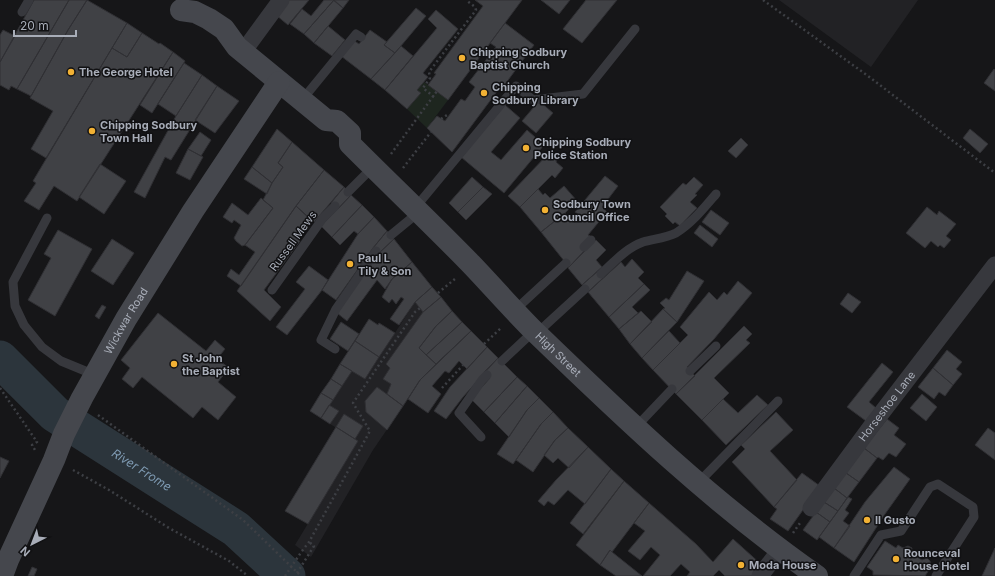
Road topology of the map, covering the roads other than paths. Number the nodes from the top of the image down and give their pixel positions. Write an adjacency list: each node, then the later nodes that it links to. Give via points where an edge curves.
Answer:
1 (29, 0): 4 (lane)
2 (281, 0): 7 (street)
3 (174, 5): 7 (main road, via 215,41)
4 (22, 12)
5 (635, 29): 14 (lane, via 583,94 533,100 516,86)
6 (360, 37): 9 (lane, via 356,34)
7 (240, 50): 8 (main road, High Street)
8 (279, 82): 9 (main road, High Street); 31 (main road, Wickwar Road, via 193,211 126,319)
9 (302, 100): 10 (main road, High Street, via 326,120 327,130 340,144 350,144)
10 (380, 174): 11 (lane); 14 (main road, High Street)
11 (348, 192)
12 (716, 194): 22 (lane, via 686,226 675,233 635,245)
13 (335, 206): 24 (lane, Russell Mews, via 323,218)
14 (417, 210): 16 (lane); 25 (main road, High Street)
15 (47, 218): 31 (lane, via 13,282 15,306 24,325 42,347 61,361)
16 (391, 235)
17 (591, 240): 18 (lane)
18 (584, 247)
19 (376, 251): 28 (lane, via 336,309 321,340)
20 (566, 263): 25 (lane)
21 (995, 265): 38 (street, Horseshoe Lane)
22 (601, 274)
23 (585, 289): 26 (lane)
24 (272, 290)
25 (515, 310): 26 (main road, High Street)
26 (536, 332): 29 (lane); 35 (main road, High Street)
27 (716, 346): 30 (lane)
28 (335, 349)
29 (502, 361)
30 (690, 371)
31 (95, 375): 40 (main road, Wickwar Road, via 64,434)
32 (488, 375): 36 (lane, via 459,413)
33 (672, 389): 35 (lane)
34 (778, 401): 37 (lane)
35 (635, 428): 37 (main road, High Street)
36 (481, 437)
37 (698, 483): 39 (main road, High Street)
38 (811, 508)
39 (780, 550): 41 (street); 42 (main road, High Street)
40 (2, 576)
41 (760, 576)
42 (817, 576)
43 (854, 576): 44 (lane, via 881,535 901,531 930,487 938,484 973,508 974,517)
44 (936, 576)

